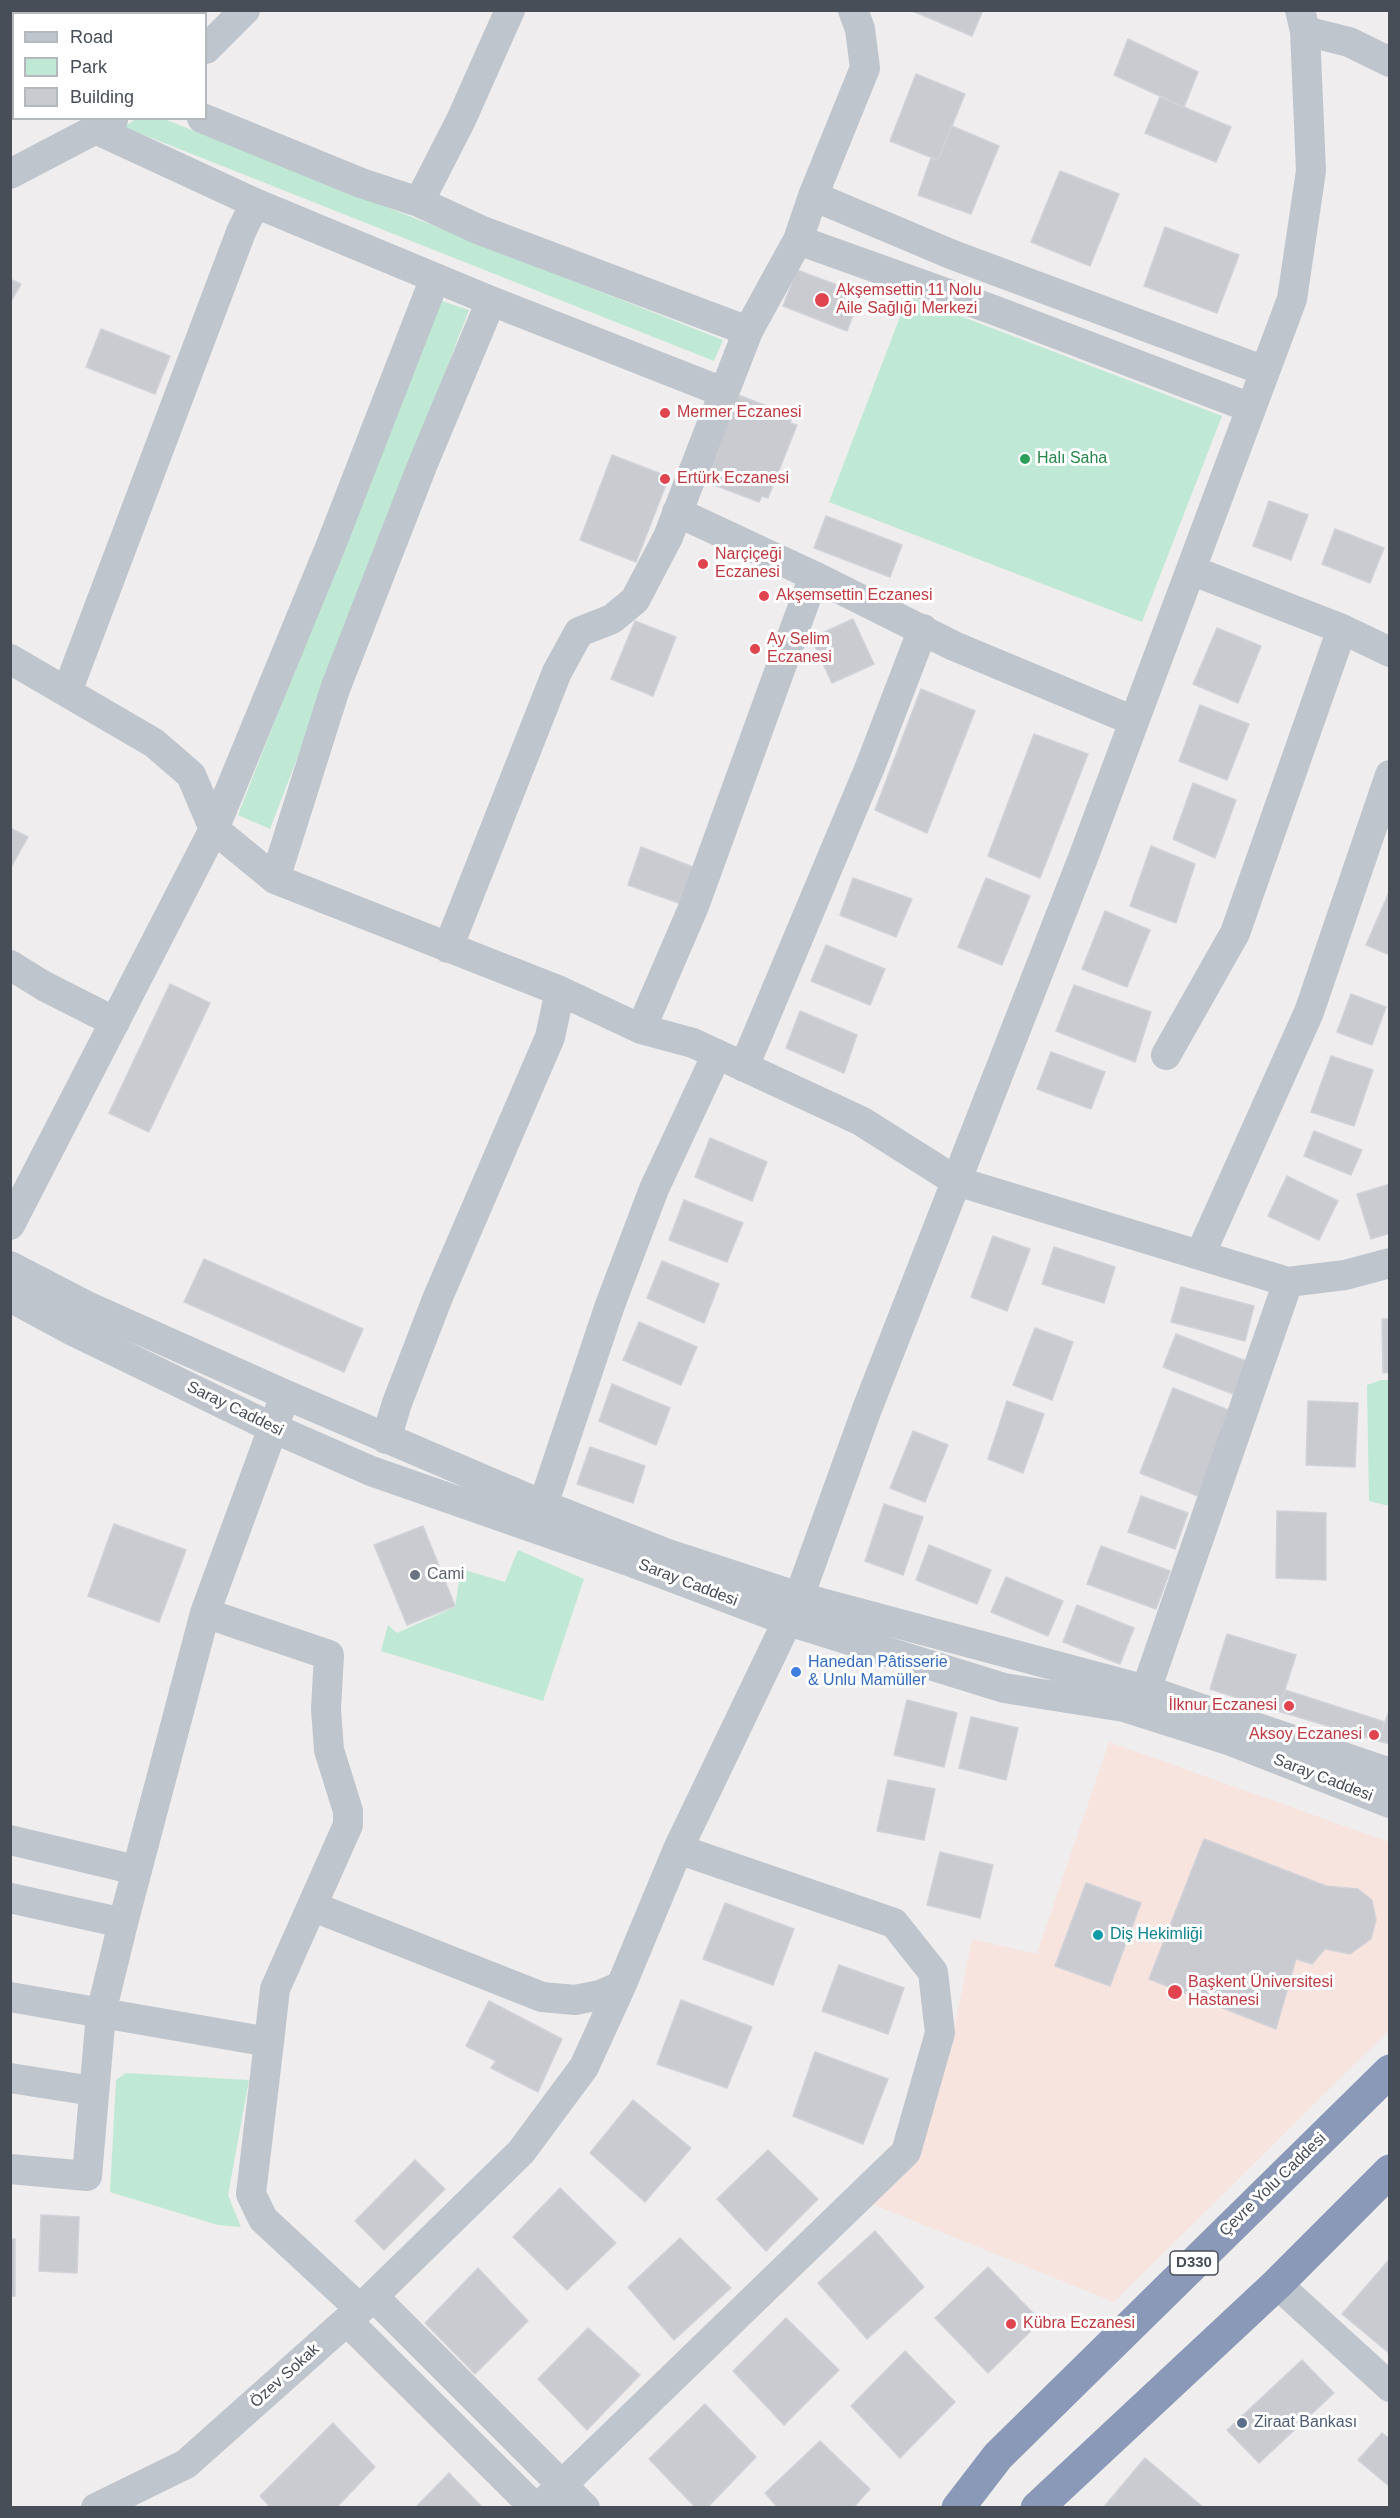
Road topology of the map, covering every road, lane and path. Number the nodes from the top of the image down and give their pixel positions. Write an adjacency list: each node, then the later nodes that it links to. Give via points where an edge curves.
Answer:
1 (245, 10): 5 (street)
2 (510, 10): 11 (street)
3 (853, 10): 10 (street, via 860,29 865,68)
4 (1303, 21): 6 (street); 17 (street, Özev Sokak, via 1311,171 1292,298)
5 (207, 48)
6 (1389, 62)
7 (207, 120): 11 (street, via 361,183)
8 (105, 124): 9 (street); 12 (street)
9 (10, 174)
10 (813, 196): 13 (street); 17 (street, via 953,255)
11 (419, 202): 16 (street, via 480,230)
12 (255, 203): 14 (street); 27 (street)
13 (798, 240): 16 (street); 19 (street)
14 (435, 278): 15 (street); 30 (street)
15 (491, 301): 18 (street); 31 (street, via 335,689)
16 (748, 331): 18 (street)
17 (1265, 371): 19 (street, Özev Sokak)
18 (723, 392): 20 (street)
19 (1251, 408): 21 (street, Özev Sokak)
20 (677, 512): 22 (street); 32 (street, via 635,600 612,619 579,632 556,672)
21 (1191, 570): 24 (street); 28 (street, Özev Sokak)
22 (814, 576): 23 (street); 36 (street, via 694,906)
23 (923, 629): 28 (street, via 954,646); 39 (street, via 870,767)
24 (1342, 629): 25 (street); 38 (street, via 1234,933)
25 (1389, 652)
26 (10, 659): 27 (street)
27 (67, 692): 30 (street, via 154,743 190,776)
28 (1134, 721): 40 (street, Özev Sokak)
29 (1389, 776): 42 (street, via 1309,1012)
30 (214, 829): 31 (street); 35 (street)
31 (275, 879): 32 (street)
32 (448, 948): 34 (street)
33 (10, 965): 35 (street)
34 (560, 992): 36 (street); 49 (street, via 550,1037 438,1297)
35 (115, 1022): 41 (street)
36 (641, 1029): 37 (street)
37 (717, 1054): 39 (street); 50 (street, via 654,1189 610,1305)
38 (1166, 1055)
39 (744, 1067): 40 (street, via 861,1121)
40 (956, 1181): 42 (street); 51 (street, Özev Sokak)
41 (10, 1225)
42 (1200, 1255): 45 (street)
43 (1389, 1263): 45 (street, via 1345,1275)
44 (10, 1266): 47 (street, Saray Caddesi, via 88,1307)
45 (1288, 1282): 53 (street)
46 (10, 1297): 48 (street, Saray Caddesi)
47 (286, 1395): 48 (street); 49 (street, Saray Caddesi)
48 (273, 1428): 51 (street, Saray Caddesi, via 371,1471 626,1560); 52 (street)
49 (386, 1439): 50 (street, Saray Caddesi)
50 (543, 1505): 51 (street, Saray Caddesi)
51 (793, 1609): 53 (street, Saray Caddesi); 55 (street, Saray Caddesi, via 1004,1688 1124,1707 1231,1742); 57 (street, Özev Sokak)
52 (205, 1613): 58 (street); 60 (street, via 329,1655 329,1750 348,1811 348,1825)
53 (1146, 1690): 54 (street, Saray Caddesi)
54 (1389, 1773)
55 (1389, 1803)
56 (10, 1840): 58 (street)
57 (678, 1849): 62 (street, Özev Sokak); 75 (street, via 894,1923 933,1972 940,2033 906,2152)
58 (136, 1870): 61 (street)
59 (10, 1898): 61 (street)
60 (314, 1907): 62 (street, via 542,1997 575,2000); 65 (street, via 275,1989)
61 (123, 1923): 64 (street)
62 (621, 1986): 72 (street, Özev Sokak, via 584,2067 521,2152)
63 (10, 1997): 64 (street)
64 (100, 2013): 65 (street); 68 (street)
65 (269, 2042): 72 (street, via 251,2194 263,2219)
66 (1389, 2071): 74 (highway, Çevre Yolu Caddesi / D330)
67 (10, 2078): 68 (street)
68 (93, 2091): 69 (street, via 87,2176)
69 (10, 2169)
70 (1389, 2171): 71 (highway)
71 (1277, 2284): 73 (street); 76 (highway)
72 (360, 2309): 75 (street); 77 (street, Özev Sokak, via 186,2464); 78 (street)
73 (1389, 2387)
74 (998, 2456): 80 (highway, D330); 81 (highway, Çevre Yolu Caddesi)
75 (562, 2484): 78 (street); 79 (street)
76 (1040, 2505)
77 (96, 2508)
78 (537, 2508)
79 (585, 2508)
80 (938, 2508)
81 (958, 2508)

